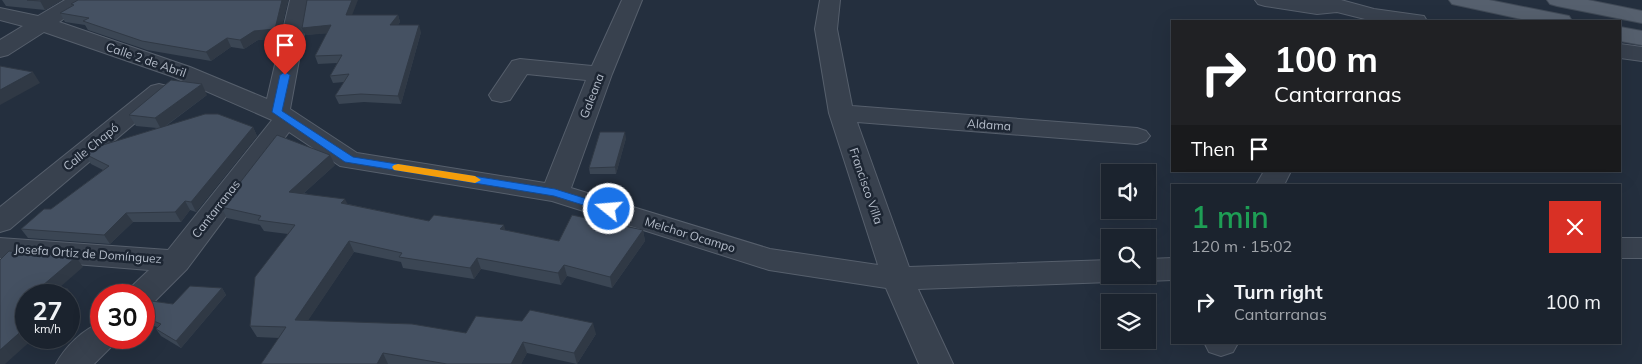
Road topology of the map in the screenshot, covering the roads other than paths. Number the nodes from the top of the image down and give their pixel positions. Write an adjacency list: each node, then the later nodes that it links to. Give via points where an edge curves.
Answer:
1 (79, 0): 14 (street)
2 (300, 0): 24 (street, Cantarranas)
3 (632, 0): 21 (street, Galeana)
4 (830, 0): 23 (street, Francisco Villa, via 826,29)
5 (1265, 0): 8 (street, via 1317,8)
6 (1459, 0): 13 (main road)
7 (1557, 0): 10 (main road)
8 (1327, 3): 11 (street)
9 (0, 14): 14 (street, Calle 2 de Abril)
10 (1642, 17)
11 (1371, 18): 12 (street)
12 (1401, 20)
13 (1556, 20)
14 (43, 24): 17 (street); 20 (street, Calle 2 de Abril)
15 (1621, 34): 16 (main road)
16 (1642, 38)
17 (0, 50)
18 (1621, 50): 19 (street)
19 (1642, 54)
20 (182, 72): 24 (street, Calle 2 de Abril); 29 (street, Calle Chapó)
21 (600, 74): 22 (street, via 520,66); 28 (street, Galeana)
22 (501, 94)
23 (841, 113): 25 (street, Aldama); 37 (street, Francisco Villa)
24 (281, 116): 28 (street, Melchor Ocampo, via 349,160); 33 (street, Cantarranas)
25 (1136, 136)
26 (1277, 172): 27 (street)
27 (1271, 184)
28 (555, 193): 37 (street, Melchor Ocampo, via 769,259)
29 (0, 222)
30 (0, 248): 33 (street, Josefa Ortiz de Domínguez)
31 (1621, 248): 32 (street)
32 (1642, 248)
33 (176, 261): 38 (street, Cantarranas)
34 (1171, 269): 35 (street)
35 (1156, 270)
36 (1101, 271): 37 (street, Melchor Ocampo)
37 (898, 279): 41 (street, Francisco Villa)
38 (153, 284)
39 (90, 347): 40 (street)
40 (73, 364)
41 (936, 364)

